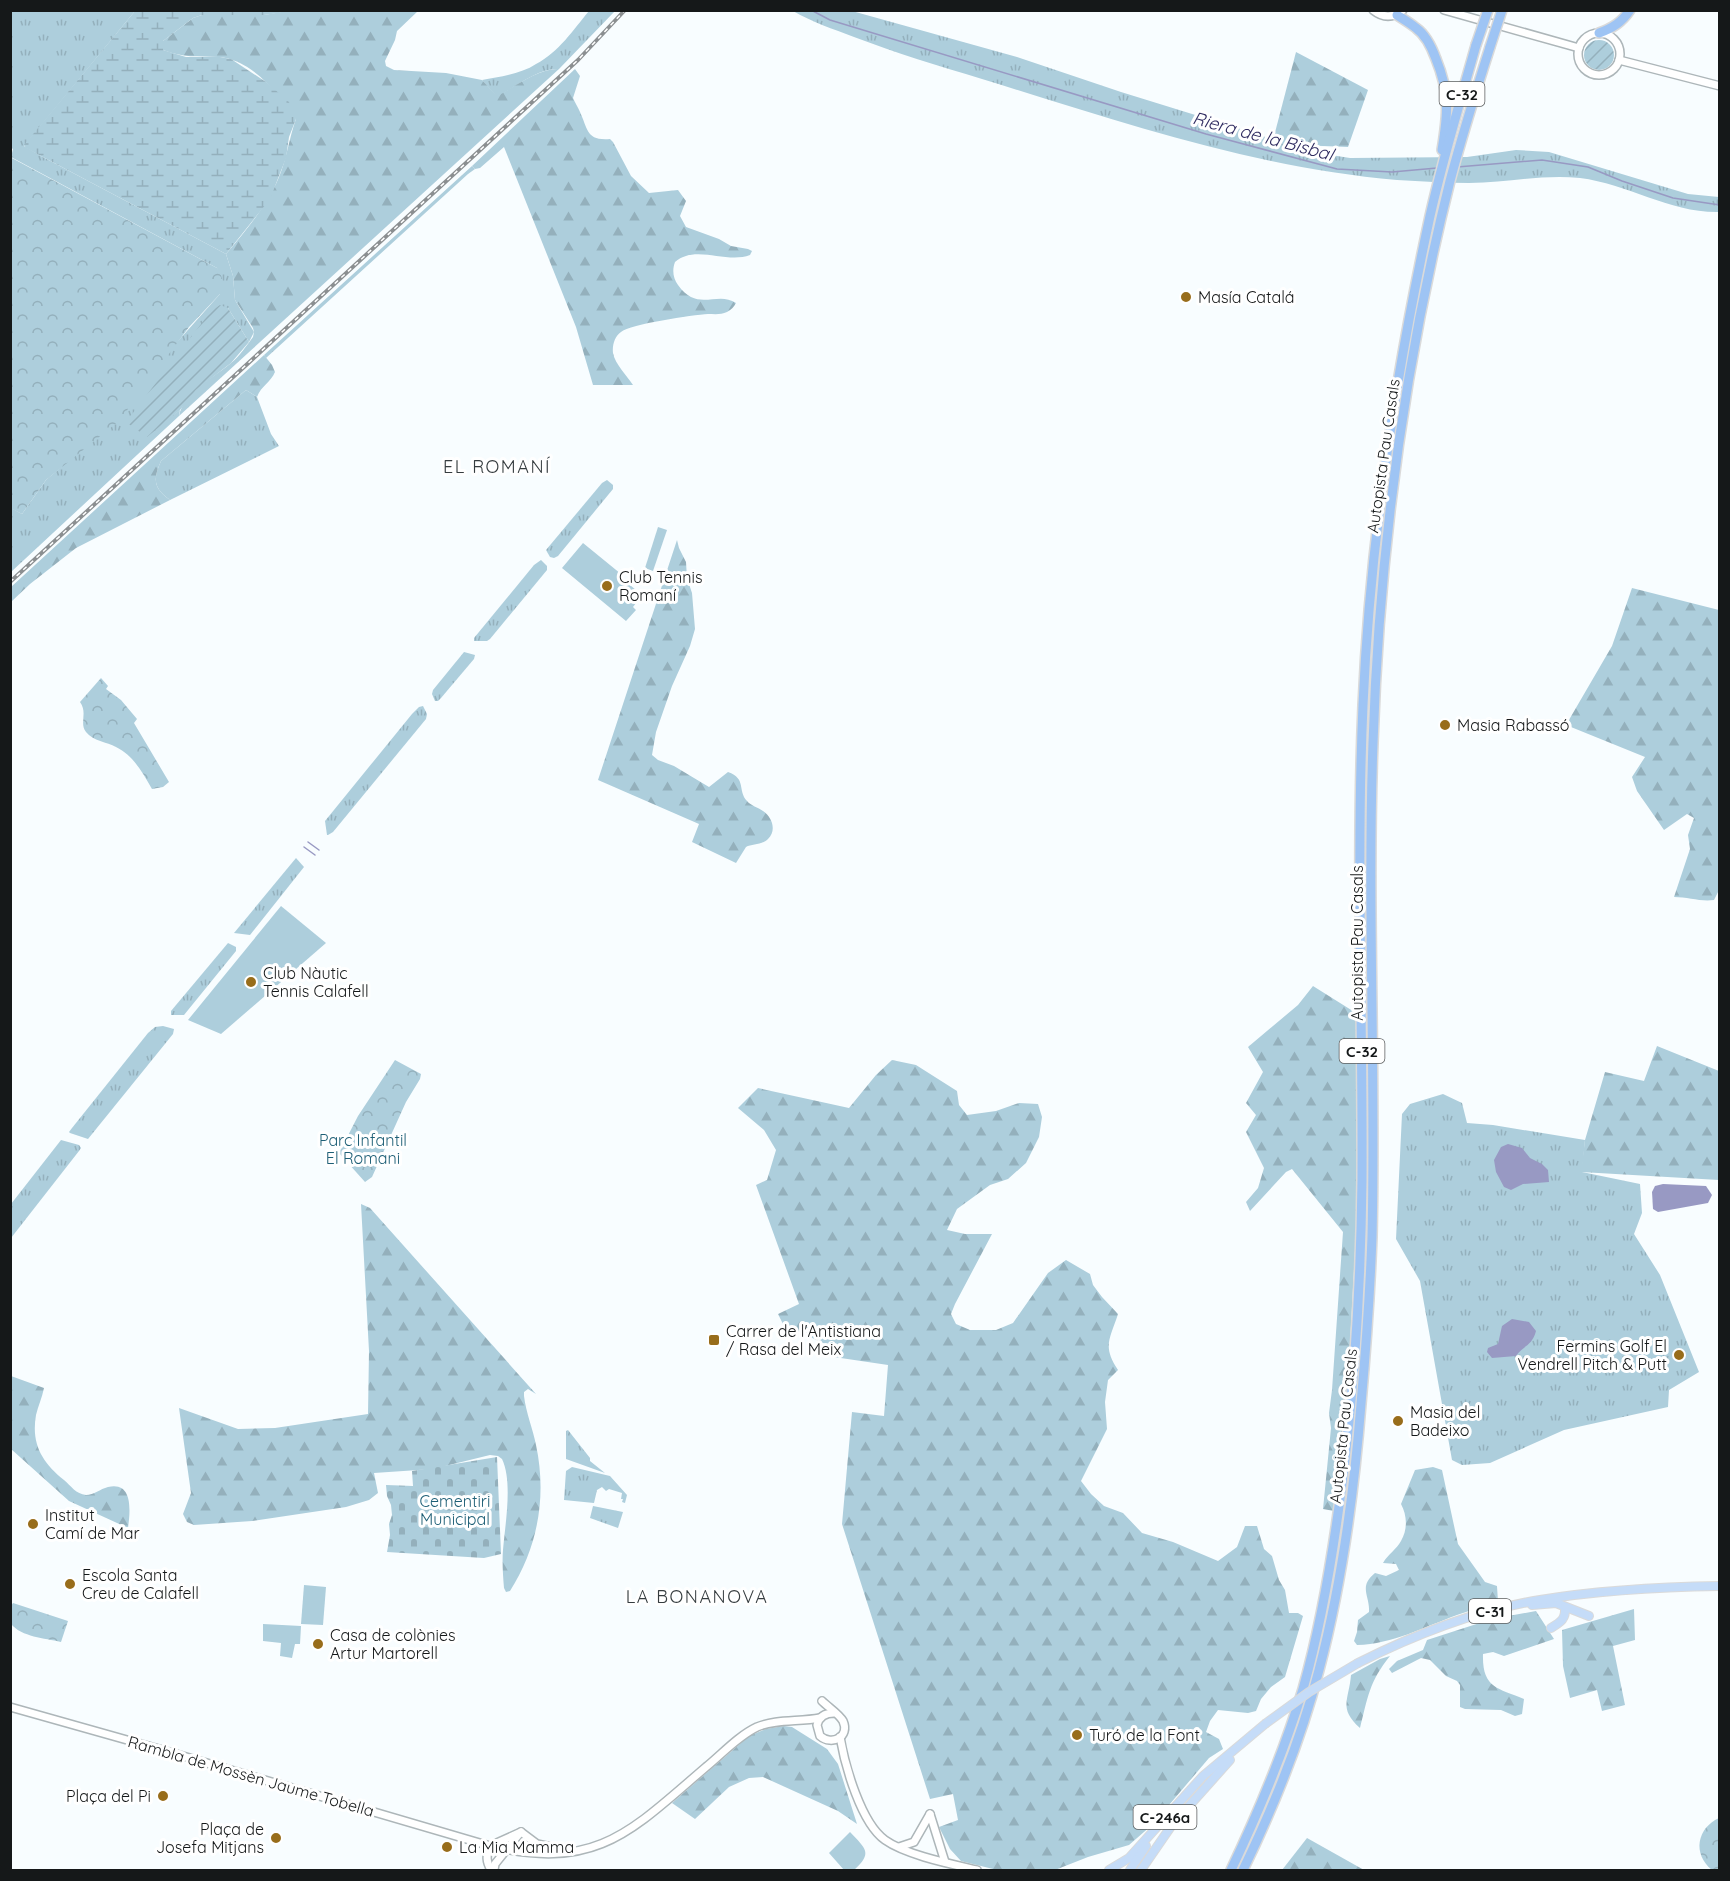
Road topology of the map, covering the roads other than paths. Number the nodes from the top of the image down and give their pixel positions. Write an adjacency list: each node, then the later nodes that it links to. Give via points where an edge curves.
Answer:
1 (1373, 10): 6 (street, via 1386,17)
2 (1444, 10): 8 (street)
3 (1488, 10): 11 (highway, C-32, bridge)
4 (1502, 10): 42 (highway, Autopista Pau Casals / C-32, bridge, via 1460,145 1420,317 1388,528 1377,642 1371,815 1372,1237 1354,1476 1334,1605 1318,1675 1290,1761)
5 (1630, 10): 7 (highway, via 1621,22)
6 (1400, 13): 11 (highway, via 1431,47 1443,76 1447,94)
7 (1599, 33): 8 (street, via 1587,37); 9 (street, via 1613,38 1620,51)
8 (1579, 48): 9 (street, via 1580,63 1591,74 1610,72)
9 (1619, 60): 10 (street)
10 (1719, 86)
11 (1446, 142): 41 (highway, Autopista Pau Casals / C-32, via 1389,430 1366,654 1360,873 1360,1264 1343,1482 1329,1574 1303,1688 1272,1778)
12 (1719, 1588): 13 (main road, C-31, via 1621,1593); 17 (main road, C-31, via 1601,1591 1518,1604 1438,1627)
13 (1532, 1605): 14 (main road, via 1556,1603); 17 (main road, C-31, via 1435,1632)
14 (1565, 1607): 15 (main road); 16 (main road, via 1566,1615)
15 (1589, 1616)
16 (1551, 1628)
17 (1359, 1665): 22 (main road, C-31, bridge)
18 (10, 1707): 29 (street, Rambla de Mossèn Jaume Tobella)
19 (834, 1713): 20 (street); 20 (street, via 822,1701); 24 (street, via 844,1725)
20 (822, 1717): 21 (street, Rambla de Mossèn Jaume Tobella); 23 (street)
21 (800, 1722): 23 (street); 33 (street, Rambla de Mossèn Jaume Tobella, via 781,1721 748,1732 626,1833)
22 (1266, 1725): 27 (main road, C-31); 30 (main road, C-31, via 1225,1765)
23 (817, 1729): 25 (street, via 823,1739)
24 (840, 1737): 25 (street); 26 (street)
25 (831, 1741): 26 (street)
26 (843, 1759): 31 (street, via 867,1819 886,1841)
27 (1221, 1762): 37 (main road, C-246a, via 1182,1797 1129,1858); 38 (main road, C-31, via 1163,1824)
28 (521, 1832): 29 (street); 32 (street); 33 (street, via 537,1844)
29 (490, 1846): 32 (street, Rambla de Mossèn Jaume Tobella); 35 (street, via 487,1863)
30 (1157, 1846): 39 (main road); 40 (main road, C-31)
31 (899, 1848): 34 (street); 34 (street, via 914,1842 930,1814)
32 (507, 1850): 33 (street, Rambla de Mossèn Jaume Tobella, via 549,1855); 35 (street)
33 (573, 1852)
34 (945, 1862): 36 (street)
35 (492, 1870)
36 (977, 1870)
37 (1109, 1870)
38 (1130, 1870)
39 (1136, 1870)
40 (1141, 1870)
41 (1231, 1870)
42 (1243, 1870)

